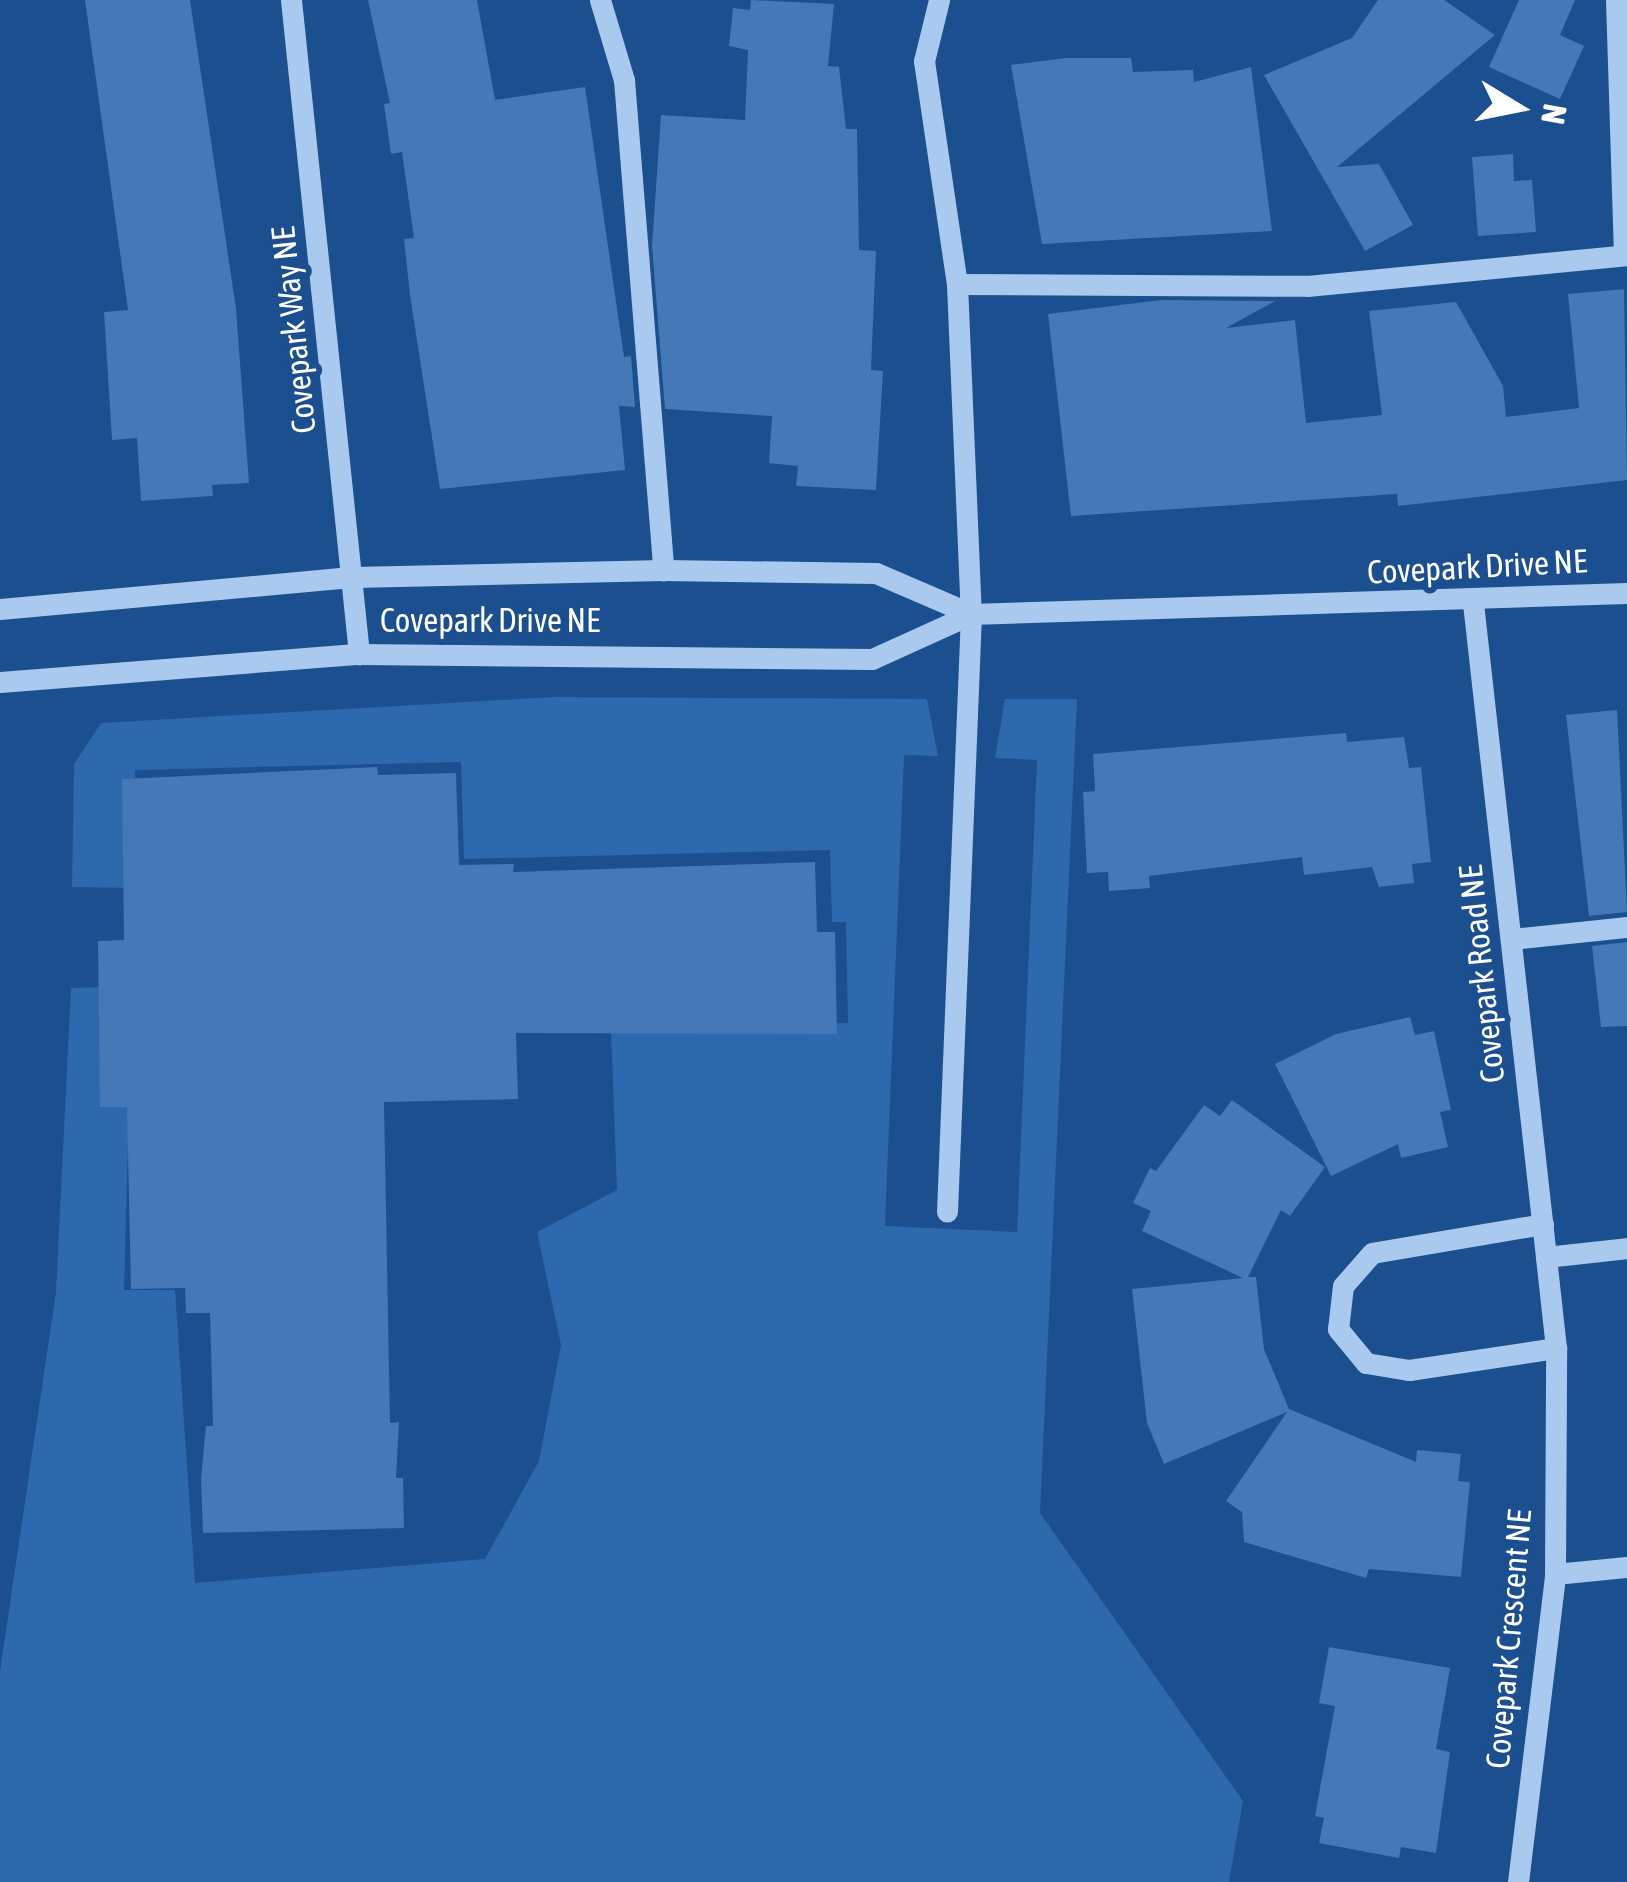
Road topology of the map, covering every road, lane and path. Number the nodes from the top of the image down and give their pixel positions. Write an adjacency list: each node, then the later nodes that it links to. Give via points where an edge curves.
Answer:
1 (291, 0): 8 (street, Covepark Way NE)
2 (600, 0): 7 (street, via 624,80)
3 (939, 0): 6 (street, via 924,61)
4 (1616, 0): 5 (street)
5 (1625, 255): 6 (street, via 1307,286)
6 (957, 284): 12 (street)
7 (663, 570): 8 (street, Covepark Drive NE); 12 (street, Covepark Drive NE, via 876,573)
8 (355, 577): 11 (street, Covepark Drive NE); 13 (street, Covepark Way NE)
9 (1627, 593): 10 (street, Covepark Drive NE)
10 (1472, 603): 12 (street, Covepark Drive NE); 16 (street, Covepark Road NE)
11 (0, 609)
12 (971, 614): 13 (street, Covepark Drive NE, via 872,658); 17 (street)
13 (359, 654): 14 (street, Covepark Drive NE)
14 (0, 682)
15 (1627, 927): 16 (street)
16 (1511, 938): 18 (street, Covepark Road NE)
17 (947, 1212)
18 (1543, 1224): 20 (street, Covepark Road NE); 21 (street, via 1372,1252 1343,1286 1338,1329 1366,1363 1409,1370)
19 (1627, 1248): 20 (street)
20 (1546, 1257): 21 (street, Covepark Crescent NE)
21 (1556, 1348): 23 (street, Covepark Crescent NE)
22 (1627, 1567): 23 (street)
23 (1555, 1574): 24 (street, Covepark Crescent NE)
24 (1518, 1882)

